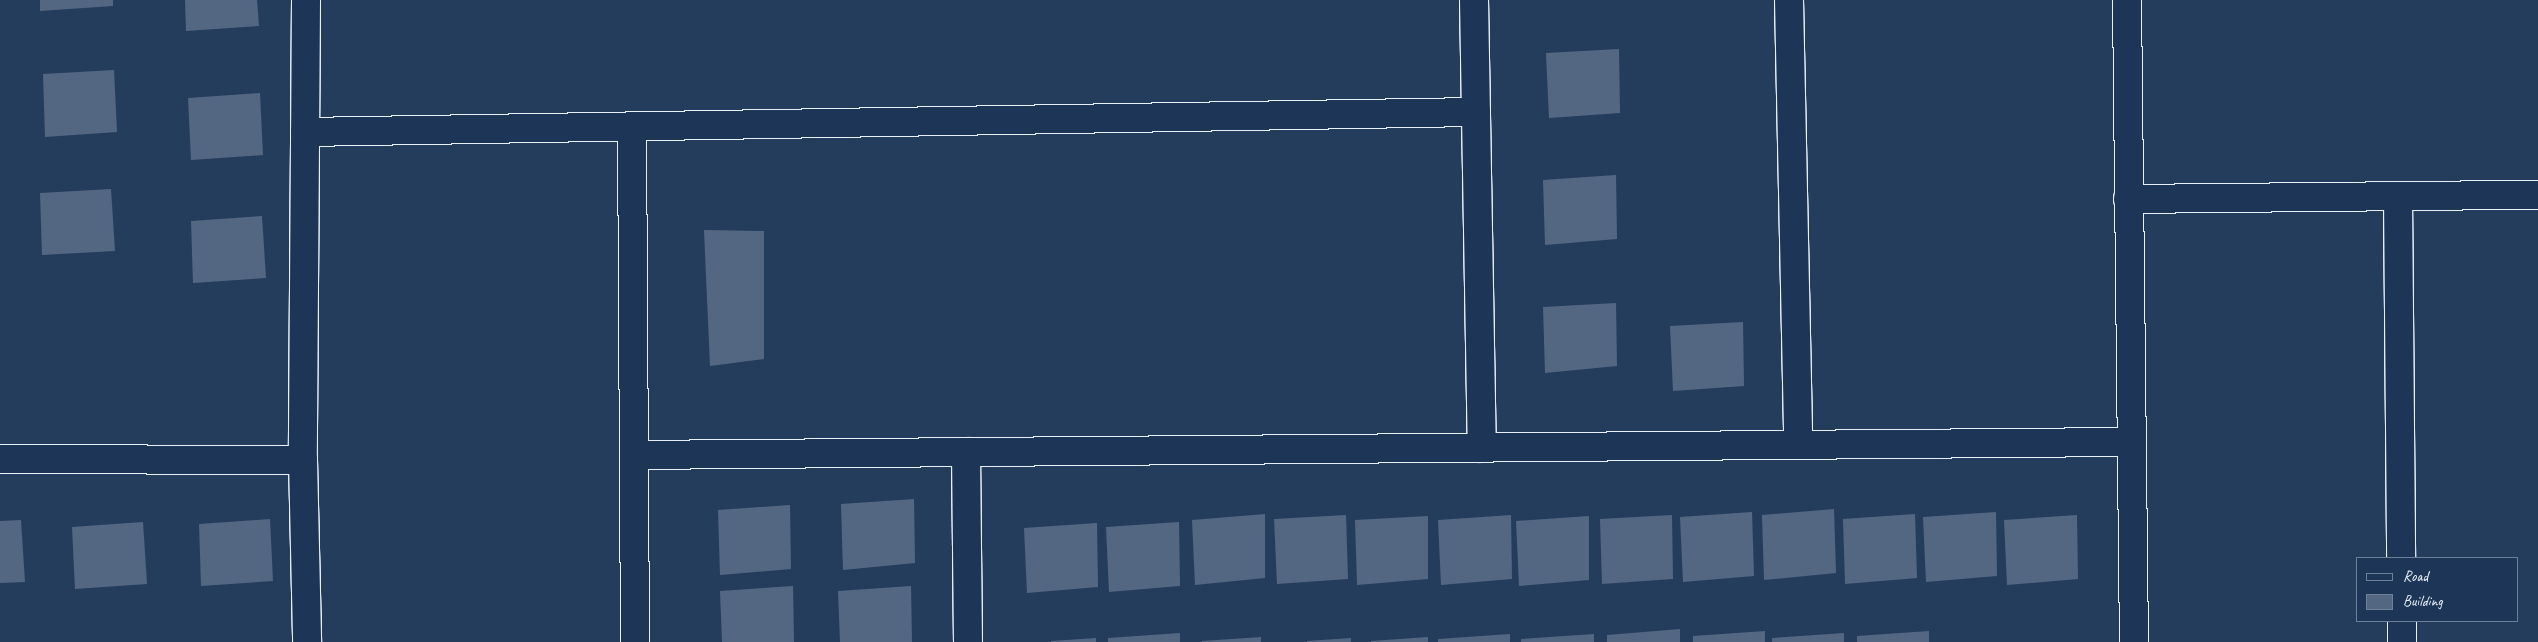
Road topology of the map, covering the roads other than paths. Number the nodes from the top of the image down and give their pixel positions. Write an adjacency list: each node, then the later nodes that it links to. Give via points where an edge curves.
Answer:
1 (306, 0): 7 (street)
2 (1474, 0): 5 (street)
3 (1789, 0): 12 (street)
4 (2126, 0): 10 (street)
5 (1476, 112): 6 (street); 13 (street)
6 (632, 126): 7 (street); 15 (street)
7 (305, 132): 17 (street)
8 (2538, 195): 9 (street)
9 (2398, 197): 10 (street); 18 (street)
10 (2128, 199): 11 (street)
11 (2132, 442): 12 (street); 23 (street)
12 (1798, 445): 13 (street)
13 (1482, 448): 14 (street)
14 (966, 452): 15 (street); 22 (street)
15 (634, 455): 21 (street)
16 (0, 459): 17 (street)
17 (303, 460): 20 (street)
18 (2401, 557)
19 (2402, 622): 24 (street)
20 (307, 642)
21 (635, 642)
22 (968, 642)
23 (2134, 642)
24 (2402, 642)

